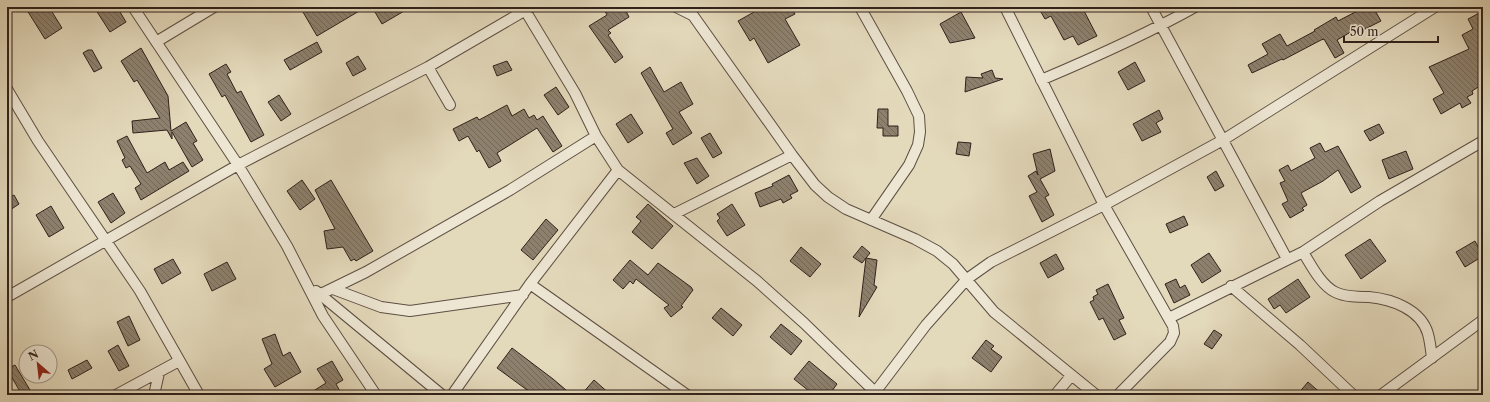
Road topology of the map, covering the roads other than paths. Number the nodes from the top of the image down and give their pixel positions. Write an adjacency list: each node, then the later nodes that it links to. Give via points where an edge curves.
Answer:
1 (133, 7): 12 (street)
2 (214, 7): 12 (street)
3 (676, 7): 10 (street)
4 (860, 7): 25 (street, via 908,91 919,116 920,132 910,165)
5 (1005, 7): 14 (street)
6 (1151, 7): 11 (street)
7 (1195, 7): 11 (street)
8 (1435, 7): 18 (street)
9 (526, 8): 13 (street); 17 (street, via 575,93)
10 (689, 11): 20 (street)
11 (1162, 26): 14 (street); 18 (street)
12 (156, 42): 21 (street)
13 (428, 67): 16 (street); 21 (street)
14 (1041, 80): 23 (street)
15 (7, 88): 26 (street, via 38,141)
16 (450, 105)
17 (596, 136): 22 (street); 33 (street, via 510,190)
18 (1223, 140): 23 (street); 28 (street)
19 (1483, 141): 27 (street, via 1380,201)
20 (792, 155): 24 (street); 25 (street, via 814,185 828,197 846,209)
21 (238, 165): 26 (street); 30 (street, via 287,246)
22 (618, 170): 24 (street); 31 (street)
23 (1104, 205): 29 (street, via 991,262); 37 (street)
24 (674, 214): 43 (street, via 757,280)
25 (871, 220): 29 (street, via 915,239 937,252)
26 (104, 240): 36 (street); 40 (street, via 140,291)
27 (1302, 252): 28 (street); 39 (street, via 1322,281 1334,292 1344,296 1382,298 1396,302 1412,312 1424,324 1428,333)
28 (1287, 259): 32 (street)
29 (967, 279): 42 (street, via 994,312); 43 (street, via 904,352)
30 (306, 284): 34 (street); 47 (street, via 323,316)
31 (530, 284): 35 (street); 50 (street)
32 (1231, 286): 37 (street); 54 (street)
33 (333, 289): 34 (street); 35 (street, via 381,307 410,311)
34 (321, 294): 48 (street)
35 (523, 295): 49 (street)
36 (7, 298)
37 (1169, 318): 53 (street, via 1174,333 1170,342)
38 (1483, 320): 39 (street)
39 (1432, 358): 55 (street)
40 (179, 361): 41 (street); 46 (street)
41 (159, 373): 44 (street); 45 (street)
42 (1071, 376): 51 (street); 52 (street)
43 (874, 393)
44 (116, 395)
45 (154, 395)
46 (199, 395)
47 (376, 395)
48 (442, 395)
49 (452, 395)
50 (687, 395)
51 (1055, 395)
52 (1096, 395)
53 (1118, 395)
54 (1353, 395)
55 (1380, 395)

